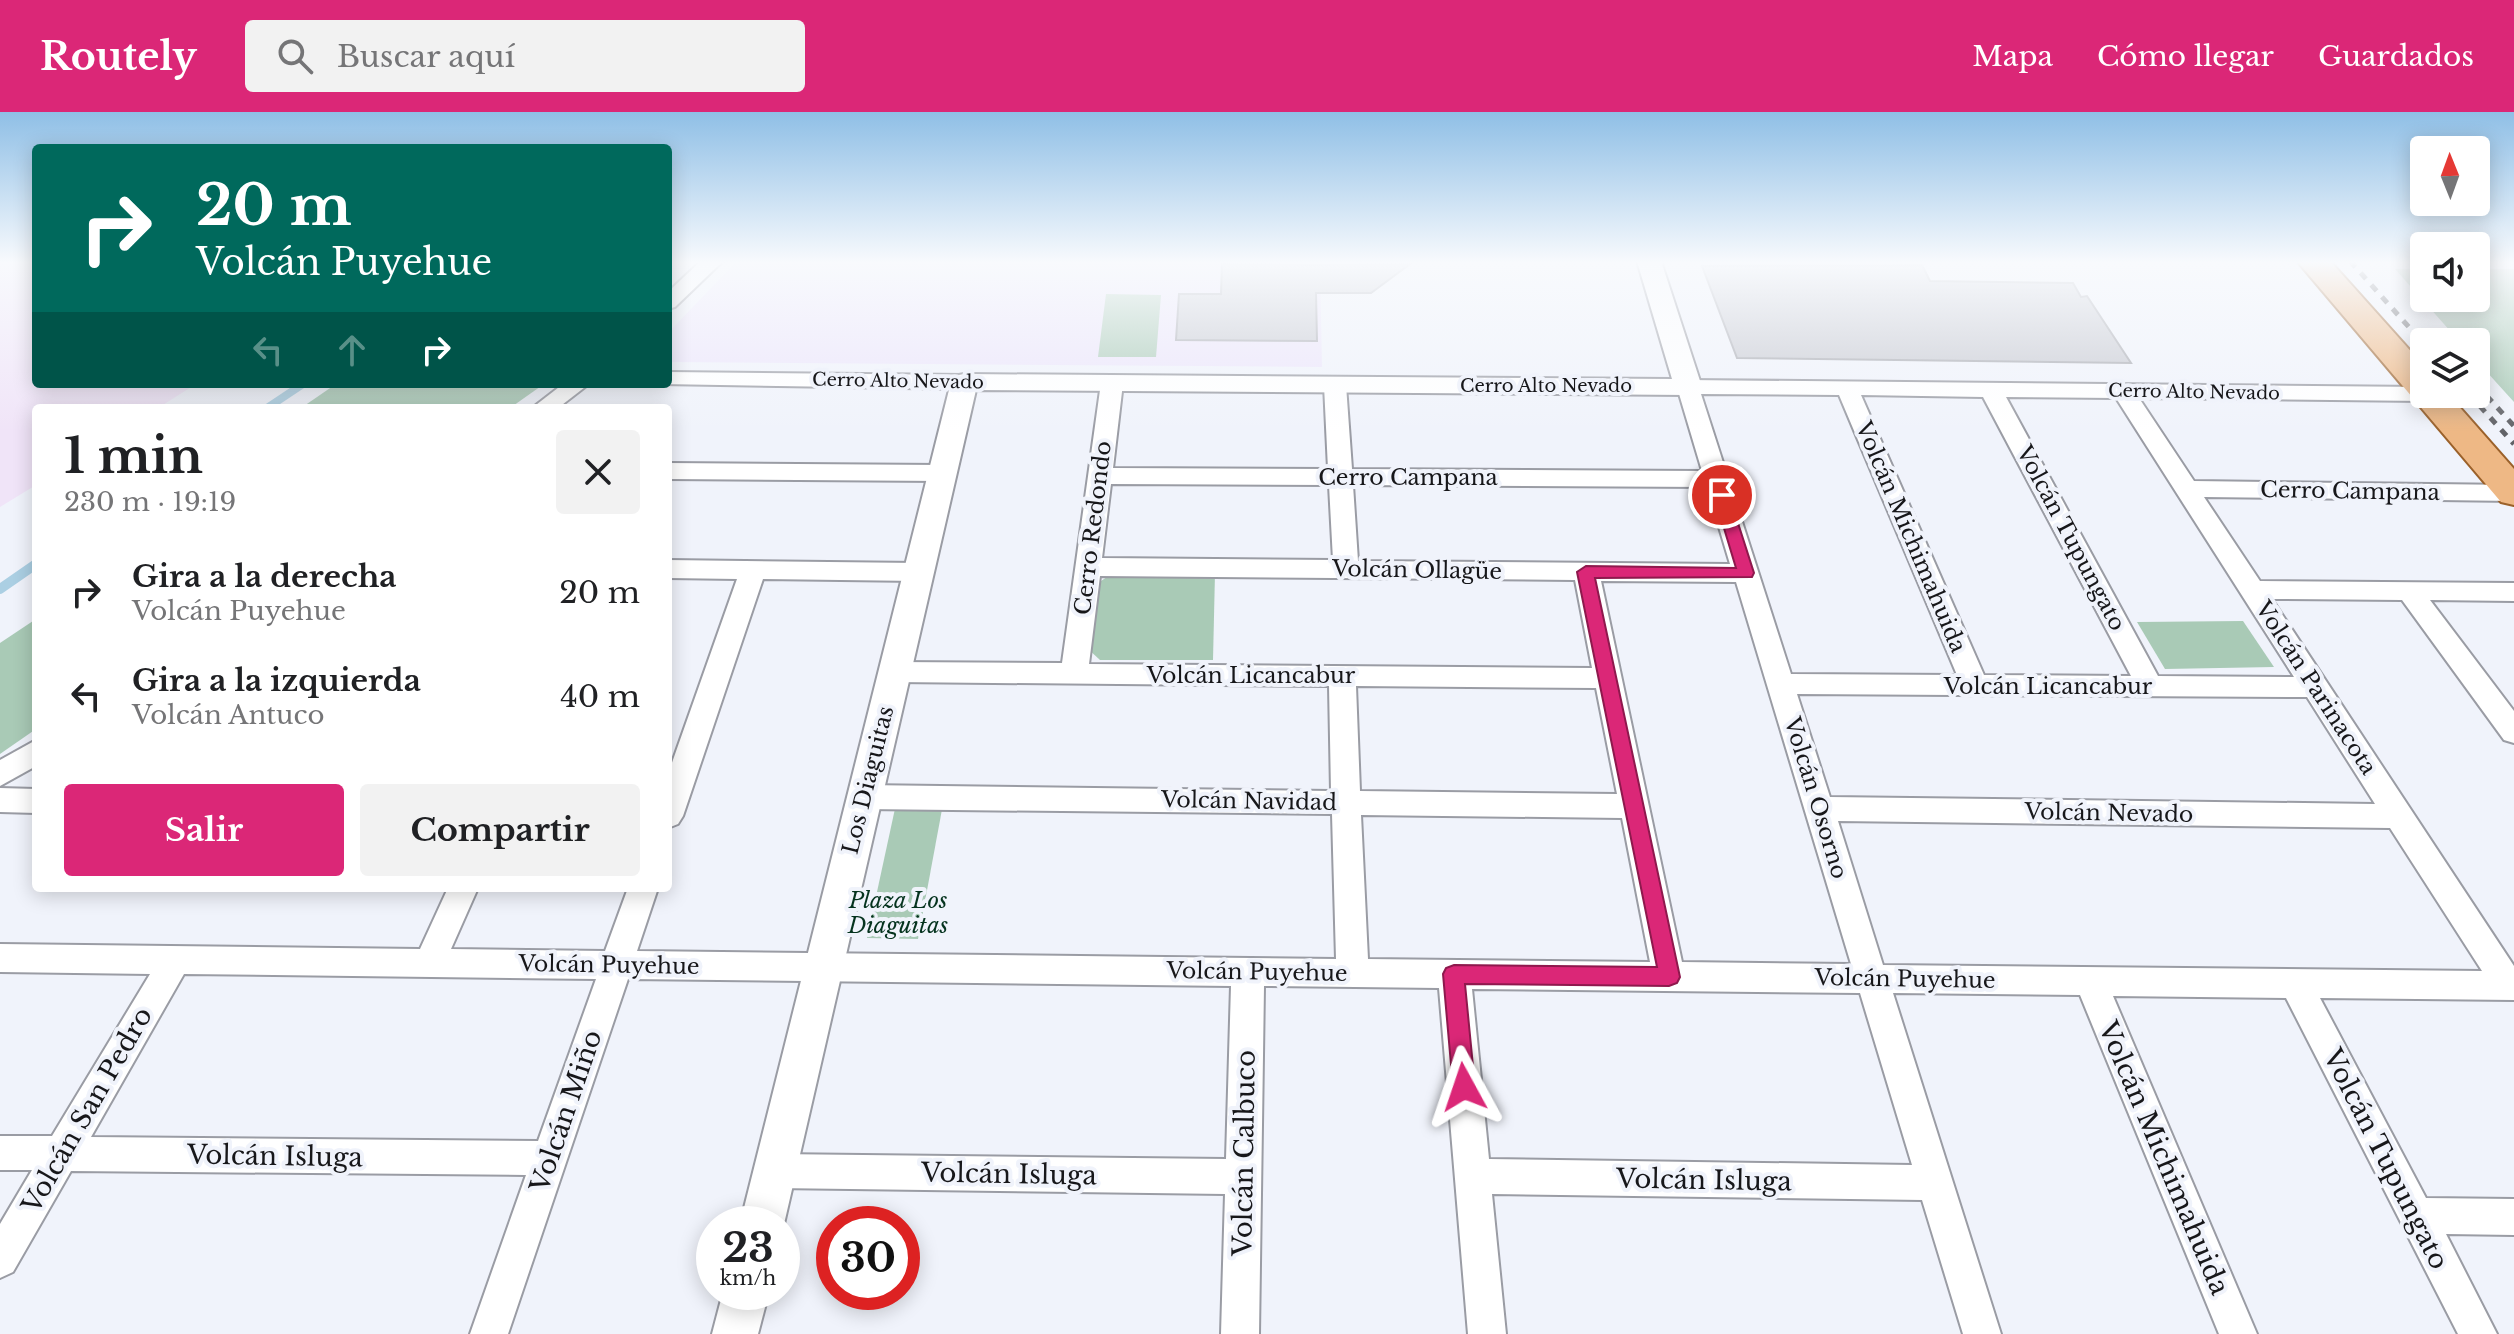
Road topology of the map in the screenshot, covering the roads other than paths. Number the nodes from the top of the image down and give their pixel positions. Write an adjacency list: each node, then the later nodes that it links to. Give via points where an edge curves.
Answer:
1 (1667, 318): 8 (street, Volcán Osorno)
2 (2362, 318): 3 (main road)
3 (2410, 373)
4 (672, 379): 5 (street, Cerro Alto Nevado)
5 (964, 382): 6 (street, Cerro Alto Nevado); 17 (street, Los Diaguitas)
6 (1112, 383): 7 (street, Cerro Alto Nevado); 18 (street, Cerro Redondo)
7 (1335, 385): 8 (street, Cerro Alto Nevado); 19 (street)
8 (1688, 387): 10 (street, Cerro Alto Nevado); 20 (street, Volcán Osorno)
9 (572, 388): 14 (street)
10 (1847, 388): 11 (street, Cerro Alto Nevado); 38 (street, Volcán Michimahuida)
11 (1991, 390): 12 (street, Cerro Alto Nevado); 39 (street, Volcán Tupungato)
12 (2123, 391): 13 (street, Cerro Alto Nevado); 21 (street, Volcán Parinacota)
13 (2410, 392)
14 (549, 404)
15 (2440, 408): 22 (main road)
16 (672, 471): 17 (street)
17 (942, 473): 27 (street, Los Diaguitas)
18 (1100, 476): 19 (street, Cerro Campana); 23 (street, Cerro Redondo)
19 (1340, 477): 20 (street, Cerro Campana); 26 (street)
20 (1717, 479): 29 (street, Volcán Osorno)
21 (2187, 489): 22 (street, Cerro Campana); 30 (street, Volcán Parinacota)
22 (2514, 493)
23 (1088, 567): 26 (street, Volcán Ollagüe); 34 (street, Cerro Redondo)
24 (672, 569): 25 (street)
25 (753, 570): 27 (street); 48 (street)
26 (1346, 570): 28 (street, Volcán Ollagüe)
27 (918, 572): 33 (street, Los Diaguitas)
28 (1586, 572): 29 (street, Volcán Ollagüe); 36 (street)
29 (1746, 573): 37 (street, Volcán Osorno)
30 (2252, 590): 31 (street); 40 (street, Volcán Parinacota)
31 (2409, 591): 32 (street); 41 (street)
32 (2514, 592)
33 (894, 672): 34 (street, Volcán Licancabur); 44 (street, Los Diaguitas)
34 (1074, 674): 35 (street, Volcán Licancabur)
35 (1342, 676): 36 (street, Volcán Licancabur); 47 (street)
36 (1607, 678): 49 (street)
37 (1780, 684): 38 (street, Volcán Licancabur); 50 (street, Volcán Osorno)
38 (1975, 685): 39 (street, Volcán Licancabur)
39 (2150, 686): 40 (street, Volcán Licancabur)
40 (2316, 687): 51 (street, Volcán Parinacota)
41 (2514, 732)
42 (32, 754): 43 (street)
43 (0, 775)
44 (864, 797): 47 (street, Volcán Navidad); 58 (street, Los Diaguitas)
45 (0, 800): 46 (street)
46 (32, 801)
47 (1346, 802): 49 (street, Volcán Navidad); 60 (street)
48 (672, 804)
49 (1634, 806): 62 (street)
50 (1819, 809): 51 (street, Volcán Nevado); 63 (street, Volcán Osorno)
51 (2399, 816): 66 (street, Volcán Parinacota)
52 (461, 892): 56 (street)
53 (642, 892): 57 (street, Volcán Miño)
54 (0, 958): 55 (street, Volcán Puyehue)
55 (175, 960): 56 (street, Volcán Puyehue); 68 (street, Volcán San Pedro)
56 (429, 963): 57 (street, Volcán Puyehue)
57 (616, 965): 58 (street, Volcán Puyehue); 69 (street, Volcán Miño)
58 (823, 968): 59 (street, Volcán Puyehue); 70 (street, Los Diaguitas)
59 (1248, 972): 60 (street, Volcán Puyehue); 72 (street, Volcán Calbuco)
60 (1352, 973): 61 (street, Volcán Puyehue)
61 (1454, 974): 62 (street, Volcán Puyehue); 71 (street)
62 (1669, 977): 63 (street, Volcán Puyehue)
63 (1872, 978): 64 (street, Volcán Puyehue); 73 (street, Volcán Osorno)
64 (2090, 981): 65 (street, Volcán Puyehue); 84 (street, Volcán Michimahuida)
65 (2295, 983): 66 (street, Volcán Puyehue); 75 (street, Volcán Tupungato)
66 (2512, 986)
67 (0, 1153): 68 (street, Volcán Isluga)
68 (62, 1154): 69 (street, Volcán Isluga); 77 (street, Volcán San Pedro)
69 (549, 1158): 79 (street, Volcán Miño)
70 (775, 1171): 72 (street, Volcán Isluga); 74 (street, Los Diaguitas)
71 (1472, 1176): 73 (street, Volcán Isluga); 82 (street)
72 (1244, 1177): 81 (street, Volcán Calbuco)
73 (1936, 1183): 83 (street, Volcán Osorno)
74 (766, 1206)
75 (2416, 1216): 76 (street); 85 (street, Volcán Tupungato)
76 (2514, 1217)
77 (0, 1259)
78 (741, 1310): 80 (street)
79 (489, 1334)
80 (735, 1334)
81 (1240, 1334)
82 (1487, 1334)
83 (1982, 1334)
84 (2238, 1334)
85 (2478, 1334)

